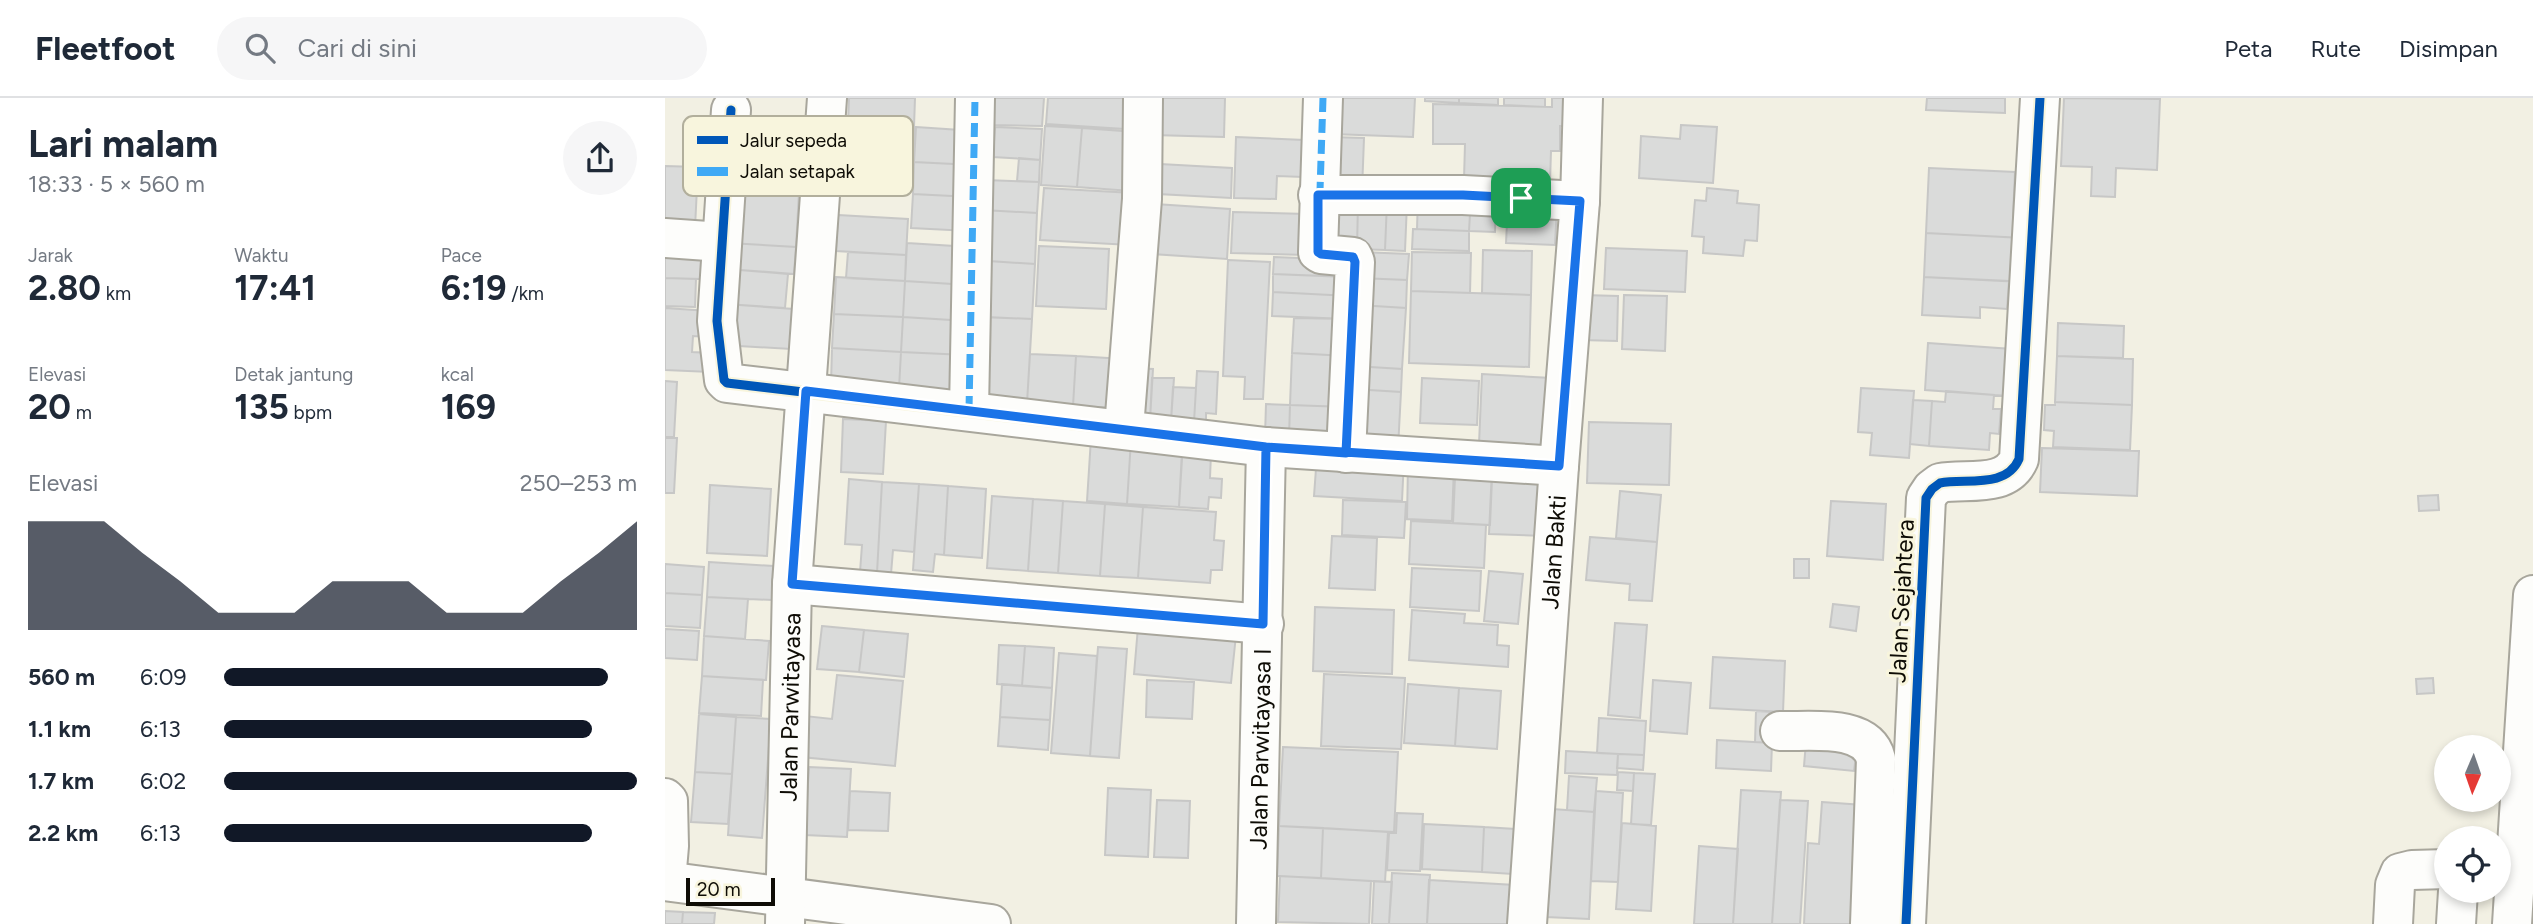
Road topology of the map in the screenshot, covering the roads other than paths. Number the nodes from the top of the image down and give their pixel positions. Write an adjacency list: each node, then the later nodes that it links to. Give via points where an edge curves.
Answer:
1 (827, 98): 9 (street, Jalan Parwitayasa)
2 (975, 98): 17 (street)
3 (1143, 98): 18 (street, via 1142,200)
4 (1323, 98): 10 (street)
5 (1583, 98): 13 (street, Jalan Bakti)
6 (2040, 98): 35 (street, Jalan Sejahtera, via 2018,459 2003,477 1940,483 1926,498)
7 (731, 110): 8 (street)
8 (731, 116)
9 (826, 116)
10 (1318, 195): 13 (street); 20 (street, via 1318,252 1348,255 1355,262)
11 (725, 196): 15 (street)
12 (820, 196): 16 (street, Jalan Parwitayasa)
13 (1580, 201): 21 (street, Jalan Bakti)
14 (665, 238): 15 (street)
15 (722, 242): 16 (street, via 717,321 724,380)
16 (806, 391): 17 (street); 22 (street, Jalan Parwitayasa)
17 (969, 410): 18 (street)
18 (1124, 428): 19 (street)
19 (1266, 447): 20 (street); 24 (street, Jalan Parwitayasa I)
20 (1346, 453): 21 (street)
21 (1559, 466): 33 (street, Jalan Bakti)
22 (792, 584): 24 (street); 30 (street, Jalan Parwitayasa)
23 (2533, 595): 38 (street)
24 (1263, 624): 32 (street, Jalan Parwitayasa I)
25 (1780, 731): 34 (street, via 1846,734 1873,748)
26 (665, 798): 28 (street, via 669,815)
27 (2434, 869): 36 (street, via 2400,873)
28 (666, 881): 30 (street)
29 (2457, 903): 37 (street)
30 (785, 911): 31 (street)
31 (991, 924)
32 (1256, 924)
33 (1527, 924)
34 (1870, 924)
35 (1906, 924)
36 (2393, 924)
37 (2456, 924)
38 (2512, 924)

